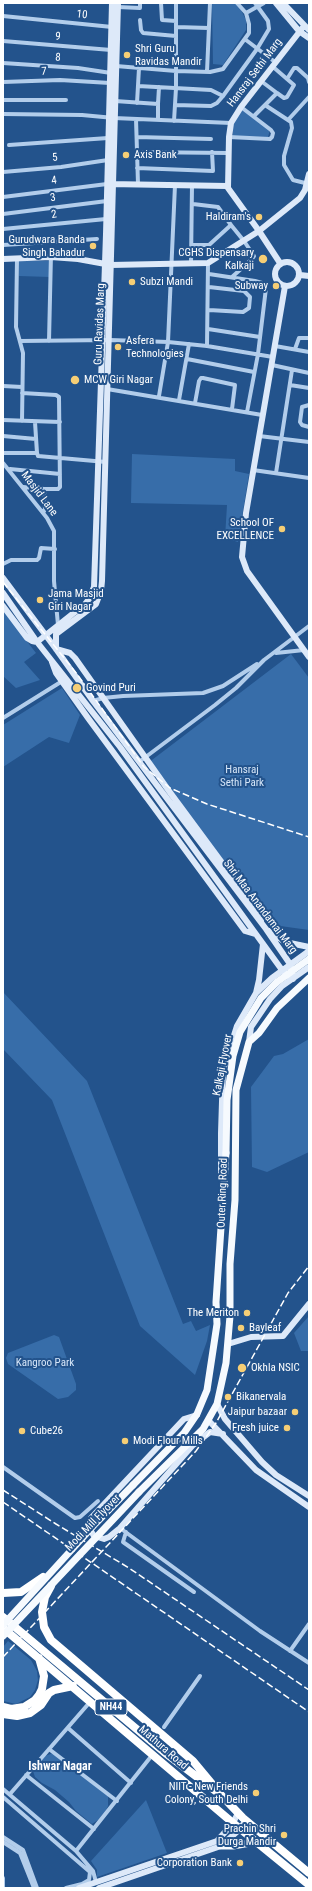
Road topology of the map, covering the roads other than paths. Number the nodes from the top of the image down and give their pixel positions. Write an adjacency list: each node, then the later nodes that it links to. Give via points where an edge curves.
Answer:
1 (112, 3): 16 (main road, Guru Ravidas Marg)
2 (140, 3): 10 (street, via 140,8)
3 (161, 3): 15 (street, via 162,20)
4 (176, 3): 15 (street)
5 (210, 3): 18 (street)
6 (237, 3): 12 (street)
7 (264, 3): 11 (street)
8 (276, 3): 19 (main road)
9 (283, 3): 19 (main road)
10 (118, 5): 28 (main road, Guru Ravidas Marg)
11 (256, 5): 12 (street); 24 (street, via 268,21 269,29)
12 (246, 14): 22 (street, via 250,29)
13 (3, 16): 16 (street, 10)
14 (140, 20): 20 (street, via 140,30 143,33)
15 (176, 21): 17 (street)
16 (112, 27): 25 (main road, Guru Ravidas Marg)
17 (176, 27): 18 (street); 20 (street)
18 (209, 28): 32 (street)
19 (304, 29): 21 (main road); 27 (main road, Hansraj Sethi Marg)
20 (176, 36): 30 (street)
21 (309, 38)
22 (246, 40): 24 (street); 32 (street, via 225,68)
23 (3, 41): 25 (street, 9)
24 (257, 49): 27 (street); 42 (street)
25 (111, 50): 28 (main road, Guru Ravidas Marg)
26 (3, 63): 31 (street, 8)
27 (274, 64): 33 (street); 34 (main road, Hansraj Sethi Marg)
28 (114, 66): 29 (street); 31 (main road, Guru Ravidas Marg); 46 (main road, Guru Ravidas Marg)
29 (139, 68): 30 (street); 38 (street)
30 (176, 71): 32 (street); 40 (street)
31 (111, 72): 37 (main road, Guru Ravidas Marg)
32 (207, 72)
33 (288, 79): 36 (street, via 294,68 297,68); 41 (street, via 294,86 287,97 284,98)
34 (261, 80): 41 (street); 51 (main road, Hansraj Sethi Marg)
35 (3, 82): 37 (street, 7, via 60,80)
36 (309, 82)
37 (110, 83): 54 (main road, Guru Ravidas Marg)
38 (138, 86): 39 (street); 47 (street)
39 (159, 87): 40 (street); 48 (street)
40 (176, 88): 42 (street, via 211,90); 49 (street)
41 (277, 93): 50 (street)
42 (223, 96): 49 (street, via 211,106)
43 (309, 96): 57 (street)
44 (3, 100): 45 (street)
45 (66, 100)
46 (114, 101): 47 (street); 54 (main road, Guru Ravidas Marg)
47 (137, 102): 48 (street)
48 (158, 104): 56 (street)
49 (175, 105): 58 (street)
50 (265, 105): 53 (street); 57 (street)
51 (241, 107): 53 (street); 59 (main road, Hansraj Sethi Marg)
52 (3, 114): 54 (street, via 63,114)
53 (254, 116): 61 (street, via 272,131 272,138)
54 (111, 118): 55 (street); 62 (main road, Guru Ravidas Marg); 72 (main road, Guru Ravidas Marg)
55 (136, 119): 56 (street); 60 (street)
56 (158, 120): 58 (street)
57 (288, 120): 74 (street, via 292,126 284,165 293,180)
58 (174, 121): 59 (street)
59 (231, 123): 61 (main road, Hansraj Sethi Marg)
60 (137, 137): 63 (street); 65 (street)
61 (229, 137): 67 (main road, Hansraj Sethi Marg)
62 (108, 138): 64 (street); 68 (main road, Guru Ravidas Marg)
63 (210, 139)
64 (9, 145)
65 (137, 152): 66 (street); 69 (street)
66 (212, 152): 67 (street); 69 (street, via 213,171)
67 (228, 153): 77 (main road, Hansraj Sethi Marg)
68 (108, 160): 70 (street, 5); 72 (main road, Guru Ravidas Marg)
69 (137, 168): 73 (street)
70 (3, 172)
71 (309, 174): 74 (main road)
72 (110, 184): 73 (main road); 78 (street, 4); 79 (main road, Guru Ravidas Marg); 93 (main road, Guru Ravidas Marg)
73 (138, 184): 75 (main road)
74 (308, 184): 85 (main road, via 300,198)
75 (175, 185): 76 (main road); 96 (street)
76 (192, 185): 77 (main road); 80 (street)
77 (227, 186): 85 (main road)
78 (3, 197)
79 (107, 201): 81 (street, 3); 82 (main road, Guru Ravidas Marg)
80 (193, 204): 83 (street, via 218,207); 89 (street)
81 (3, 214)
82 (106, 219): 84 (street, 2); 93 (main road, Guru Ravidas Marg)
83 (230, 225): 87 (street); 89 (street, via 209,245)
84 (3, 229)
85 (260, 231): 87 (main road); 95 (main road)
86 (97, 239): 88 (street)
87 (244, 241): 94 (main road); 101 (street, via 254,256)
88 (3, 245)
89 (192, 245): 97 (street)
90 (51, 255): 91 (main road); 93 (main road); 111 (street)
91 (17, 257): 92 (main road); 110 (street, via 16,327)
92 (3, 258)
93 (110, 262): 96 (main road); 108 (main road, Guru Ravidas Marg); 109 (main road, Guru Ravidas Marg)
94 (208, 263): 97 (main road); 98 (street)
95 (280, 263): 99 (main road, via 293,264 298,267); 102 (main road, via 275,276 278,282)
96 (172, 264): 97 (main road); 112 (street)
97 (191, 264)
98 (209, 274): 101 (street); 103 (street)
99 (300, 274): 100 (main road); 102 (main road, via 294,284)
100 (309, 276)
101 (232, 277): 106 (street, via 265,285)
102 (285, 286): 115 (main road)
103 (209, 287): 104 (street); 104 (street, via 244,292 250,297 249,308 243,312)
104 (209, 310): 105 (street)
105 (208, 329): 106 (street); 114 (street)
106 (260, 337): 118 (street)
107 (309, 338): 116 (street, via 299,338)
108 (103, 340): 109 (street); 111 (street); 151 (main road, Guru Ravidas Marg)
109 (110, 340): 112 (street); 129 (main road, Guru Ravidas Marg)
110 (20, 341): 111 (street); 127 (street, via 23,353)
111 (49, 341)
112 (168, 342): 113 (street); 131 (street)
113 (189, 344): 114 (street); 120 (street)
114 (207, 346): 118 (street)
115 (275, 346): 116 (street); 119 (main road)
116 (295, 349): 117 (street)
117 (309, 352)
118 (258, 354): 119 (street); 123 (street)
119 (273, 357): 121 (main road)
120 (187, 360): 123 (street); 132 (street)
121 (272, 365): 122 (street); 137 (main road)
122 (292, 370): 124 (street); 125 (street)
123 (254, 372): 136 (street)
124 (309, 373)
125 (290, 385): 128 (street); 146 (street)
126 (3, 386): 127 (street)
127 (22, 387): 130 (street)
128 (309, 388)
129 (107, 389): 131 (street); 152 (main road, Guru Ravidas Marg)
130 (22, 393): 139 (street); 141 (street, via 59,396)
131 (159, 396): 132 (street)
132 (179, 400): 133 (street)
133 (195, 403): 135 (street); 135 (street, via 200,379 203,378 235,385)
134 (309, 405): 142 (street, via 302,406 300,422)
135 (232, 409): 136 (street)
136 (247, 412): 137 (street)
137 (262, 415): 144 (main road)
138 (3, 420): 139 (street)
139 (22, 421): 140 (street)
140 (36, 422): 141 (street); 145 (street)
141 (60, 422): 150 (street)
142 (309, 426)
143 (3, 436): 145 (street)
144 (259, 436): 146 (street); 155 (main road)
145 (36, 439): 149 (street)
146 (281, 439): 147 (street); 156 (street)
147 (309, 442)
148 (3, 453): 149 (street)
149 (37, 454): 150 (street)
150 (61, 459): 151 (street); 157 (street)
151 (99, 462): 152 (street); 167 (main road, Guru Ravidas Marg, via 94,587 85,604)
152 (106, 462): 172 (main road, Guru Ravidas Marg, via 101,591 91,608 56,634)
153 (3, 463): 154 (street, Masjid Lane)
154 (10, 469): 157 (street); 159 (street, Masjid Lane)
155 (253, 470): 156 (street); 170 (main road, via 242,557 247,571)
156 (276, 473): 158 (street)
157 (60, 474): 160 (street, via 60,488)
158 (309, 478)
159 (23, 487): 160 (street); 161 (street, Masjid Lane)
160 (44, 489): 161 (street)
161 (43, 513): 162 (street, Masjid Lane, via 54,531)
162 (55, 549): 163 (street, via 40,548 37,560 11,560); 167 (street, Masjid Lane, via 54,581)
163 (3, 564)
164 (3, 578): 169 (main road, Shri Maa Anandamai Marg)
165 (3, 593): 171 (main road)
166 (3, 606): 171 (main road, via 27,638)
167 (58, 625): 169 (main road, Guru Ravidas Marg)
168 (309, 626): 170 (street)
169 (46, 635): 171 (main road, Guru Ravidas Marg); 172 (main road, Shri Maa Anandamai Marg)
170 (294, 638): 173 (main road); 174 (street)
171 (37, 642): 177 (main road, via 50,658 56,673)
172 (56, 649): 178 (main road, via 72,655); 179 (main road, Shri Maa Anandamai Marg)
173 (304, 650): 174 (street); 175 (main road)
174 (273, 653): 176 (street)
175 (309, 657)
176 (264, 660): 178 (street, via 223,686 204,693); 181 (street, via 231,692)
177 (65, 680): 180 (street); 185 (main road, Shri Maa Anandamai Marg, via 246,931 256,934)
178 (103, 698): 179 (street); 181 (main road)
179 (93, 701): 182 (main road, Shri Maa Anandamai Marg)
180 (3, 718)
181 (146, 757): 182 (street); 183 (main road, via 257,910)
182 (139, 762): 183 (main road, Shri Maa Anandamai Marg)
183 (261, 924): 184 (main road, Shri Maa Anandamai Marg)
184 (266, 929): 186 (main road, via 285,942); 189 (main road, Shri Maa Anandamai Marg)
185 (263, 944): 191 (main road, Shri Maa Anandamai Marg); 194 (main road)
186 (309, 947)
187 (309, 951): 189 (main road)
188 (309, 959): 198 (main road, Kalkaji Flyover, bridge, via 277,982 261,998 240,1032 233,1056 226,1100)
189 (290, 964): 191 (main road); 193 (main road, Shri Maa Anandamai Marg)
190 (309, 968): 193 (main road)
191 (282, 970): 193 (main road, Shri Maa Anandamai Marg); 194 (main road)
192 (309, 978): 197 (main road, Outer Ring Road, via 276,1008)
193 (293, 979): 196 (main road, via 282,986)
194 (256, 993): 195 (main road)
195 (251, 1000): 196 (main road, via 260,999); 198 (main road, via 237,1026 223,1070 221,1174)
196 (264, 1008): 197 (main road, via 251,1027)
197 (248, 1042): 200 (main road, Outer Ring Road, via 236,1090 235,1200)
198 (225, 1181): 202 (main road, Outer Ring Road, via 215,1344 207,1390)
199 (309, 1304): 200 (main road, via 282,1336 251,1337)
200 (228, 1344): 201 (main road, Outer Ring Road)
201 (217, 1404): 203 (main road, Outer Ring Road); 208 (main road, via 225,1419 262,1462 276,1475)
202 (197, 1414): 211 (main road, via 184,1419 89,1522 91,1532 99,1538 109,1537); 212 (main road, Modi Mill Flyover, bridge, via 176,1441)
203 (209, 1421): 204 (main road, Outer Ring Road); 205 (main road)
204 (203, 1429): 206 (main road); 213 (main road, Modi Mill Flyover, bridge, via 105,1526)
205 (223, 1434): 206 (main road, via 210,1432); 210 (main road, via 256,1470)
206 (200, 1440): 211 (main road)
207 (3, 1467): 209 (street, via 75,1518 80,1517)
208 (309, 1496)
209 (98, 1501)
210 (309, 1507)
211 (123, 1530): 214 (street); 214 (street, via 123,1542 194,1592)
212 (53, 1570): 215 (highway, bridge, via 22,1592); 218 (main road, Modi Mill Flyover, bridge)
213 (55, 1580): 220 (main road, Modi Mill Flyover, bridge); 237 (highway, bridge, via 45,1597 42,1612 44,1627 51,1640 194,1761)
214 (198, 1585): 221 (street)
215 (3, 1593)
216 (3, 1616): 237 (highway, Mathura Road / NH44, via 164,1752)
217 (309, 1624): 221 (street)
218 (3, 1625)
219 (3, 1628): 222 (highway, Mathura Road / NH44)
220 (3, 1636)
221 (290, 1651): 223 (street)
222 (39, 1658): 225 (highway, Mathura Road / NH44); 227 (highway, via 44,1676 42,1689 35,1700 18,1709)
223 (309, 1663)
224 (200, 1676): 229 (street)
225 (73, 1686): 226 (highway, Mathura Road / NH44); 228 (highway, via 54,1690 30,1713 17,1716)
226 (91, 1702): 230 (street); 232 (highway, Mathura Road / NH44)
227 (3, 1707)
228 (3, 1714)
229 (164, 1727)
230 (68, 1728): 231 (street); 234 (street)
231 (49, 1749): 233 (street); 239 (street)
232 (153, 1754): 234 (street); 242 (highway, Mathura Road / NH44)
233 (26, 1775): 236 (street); 243 (street)
234 (131, 1783): 239 (street)
235 (3, 1788): 236 (street)
236 (10, 1794): 249 (street)
237 (221, 1795): 240 (highway, Mathura Road / NH44)
238 (3, 1797): 257 (street, via 90,1872 89,1880)
239 (117, 1801): 243 (street)
240 (238, 1813): 241 (highway, Mathura Road / NH44); 242 (main road)
241 (246, 1820): 244 (main road); 250 (highway, Mathura Road / NH44)
242 (233, 1823): 244 (highway, Mathura Road / NH44); 252 (main road, via 217,1841)
243 (94, 1829): 249 (street)
244 (240, 1829): 247 (highway, Mathura Road / NH44); 248 (main road)
245 (3, 1837): 256 (street, via 23,1850)
246 (3, 1842): 255 (street, via 20,1853)
247 (256, 1842): 248 (main road); 253 (highway, Mathura Road / NH44)
248 (221, 1846): 252 (main road)
249 (76, 1851): 252 (street, via 93,1871)
250 (309, 1872)
251 (3, 1878): 254 (street)
252 (98, 1885): 258 (main road)
253 (309, 1885)
254 (3, 1888)
255 (34, 1888)
256 (37, 1888)
257 (66, 1888)
258 (79, 1888)

